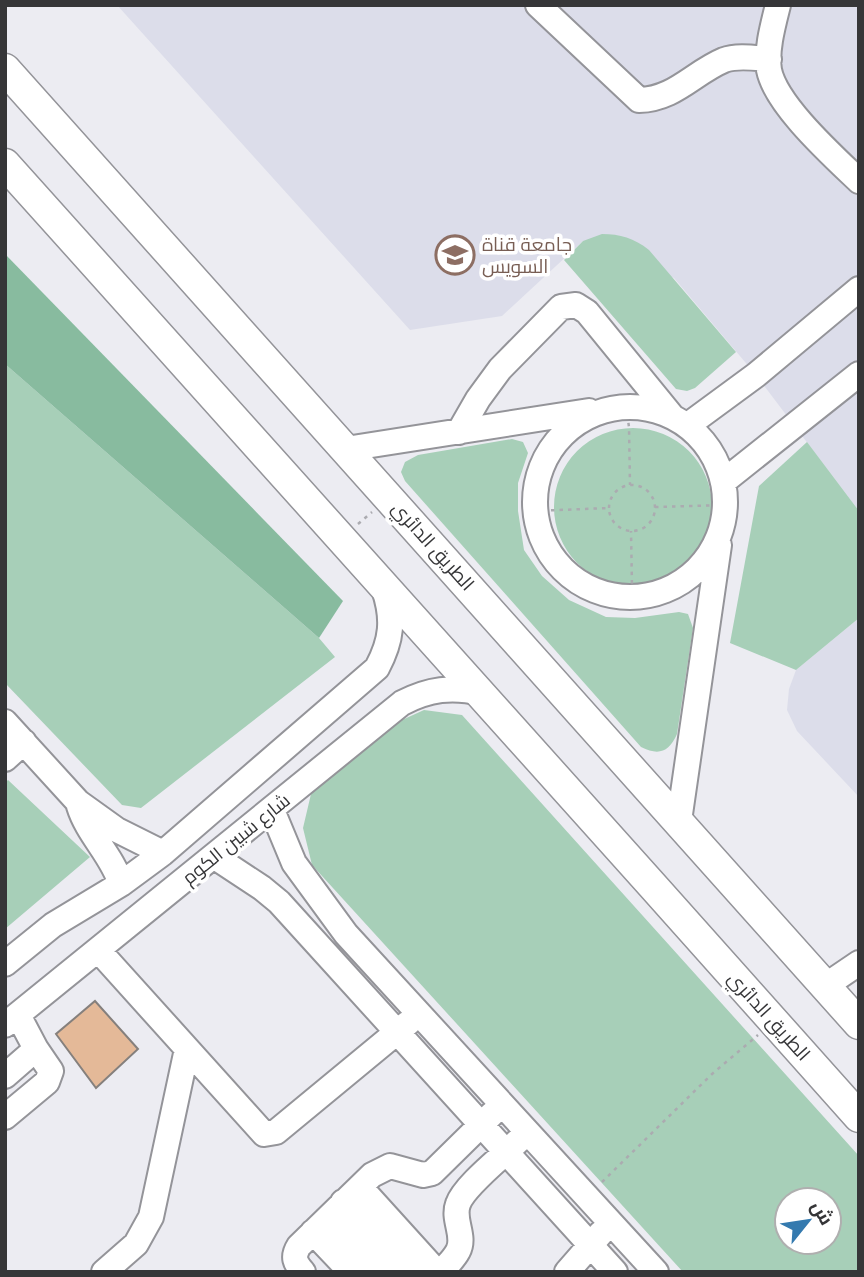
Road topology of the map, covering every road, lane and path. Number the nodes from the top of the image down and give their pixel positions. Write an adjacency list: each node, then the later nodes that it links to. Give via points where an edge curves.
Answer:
1 (538, 5): 3 (street, via 639,100 662,97 725,60)
2 (778, 5): 3 (street)
3 (769, 59): 6 (street, via 772,79 793,113)
4 (5, 69): 12 (main road, الطريق الدائري)
5 (5, 164): 21 (main road, الطريق الدائري)
6 (859, 181)
7 (859, 289): 10 (street, via 756,375)
8 (859, 374): 14 (street)
9 (618, 407): 10 (street, via 649,408); 11 (street); 13 (path, via 629,427); 18 (street, via 584,417 562,434 545,457 536,483)
10 (679, 420): 11 (street, via 587,312 576,305 561,307 500,369); 14 (street, via 714,458)
11 (459, 432): 12 (street)
12 (346, 449): 32 (main road, الطريق الدائري)
13 (630, 485): 16 (path, via 647,491); 17 (path, via 614,494)
14 (724, 493): 16 (path); 20 (street)
15 (368, 504): 21 (path, via 374,510)
16 (655, 507): 19 (path, via 648,525)
17 (609, 508): 18 (path); 19 (path, via 613,522)
18 (534, 511): 23 (street, via 554,561 598,592)
19 (631, 531): 23 (path, via 632,587)
20 (721, 531): 23 (street, via 710,554 684,580 649,596); 32 (street)
21 (339, 539): 22 (main road, الطريق الدائري)
22 (384, 589): 24 (street, شارع شبين الكوم, via 392,629 377,668); 25 (main road, الطريق الدائري)
23 (624, 598)
24 (362, 682): 26 (street, via 381,693); 33 (street, شارع شبين الكوم)
25 (481, 693): 26 (street, شارع شبين الكوم, via 432,690); 42 (main road, الطريق الدائري)
26 (388, 713): 31 (street, شارع شبين الكوم)
27 (5, 722): 28 (street)
28 (24, 742): 29 (street); 30 (street)
29 (5, 759)
30 (78, 802): 33 (street, via 117,830); 35 (street)
31 (272, 810): 34 (street, شارع شبين الكوم); 40 (street, via 311,889)
32 (679, 821): 39 (main road, الطريق الدائري)
33 (163, 853): 35 (street, شارع شبين الكوم)
34 (215, 857): 36 (street, شارع شبين الكوم); 44 (street, via 279,902)
35 (121, 884): 38 (street, شارع شبين الكوم, via 69,914)
36 (99, 951): 41 (street, شارع شبين الكوم); 46 (street)
37 (859, 963): 39 (street)
38 (5, 964)
39 (825, 986): 43 (main road, الطريق الدائري)
40 (419, 1013): 44 (street); 48 (street)
41 (12, 1020): 45 (street)
42 (774, 1022): 50 (main road, الطريق الدائري); 54 (path, via 712,1074)
43 (859, 1024)
44 (397, 1032): 46 (street, via 268,1134 260,1132); 51 (street)
45 (36, 1049): 47 (street); 49 (street, via 51,1071 47,1082)
46 (187, 1049): 58 (street, via 151,1217)
47 (5, 1076)
48 (503, 1104): 51 (street); 52 (street)
49 (5, 1117)
50 (859, 1117)
51 (481, 1125): 53 (street); 55 (street, via 432,1173 390,1166 372,1175)
52 (528, 1132): 53 (street); 54 (street)
53 (507, 1153): 57 (street); 63 (street, via 459,1201 460,1248)
54 (587, 1196): 56 (street)
55 (336, 1209): 59 (street, via 295,1251 295,1263); 60 (street); 61 (street); 62 (street); 63 (street)
56 (611, 1223): 57 (street); 66 (street)
57 (590, 1244): 64 (street); 65 (street)
58 (120, 1267)
59 (303, 1272)
60 (351, 1272)
61 (379, 1272)
62 (408, 1272)
63 (439, 1272)
64 (567, 1272)
65 (615, 1272)
66 (656, 1272)

